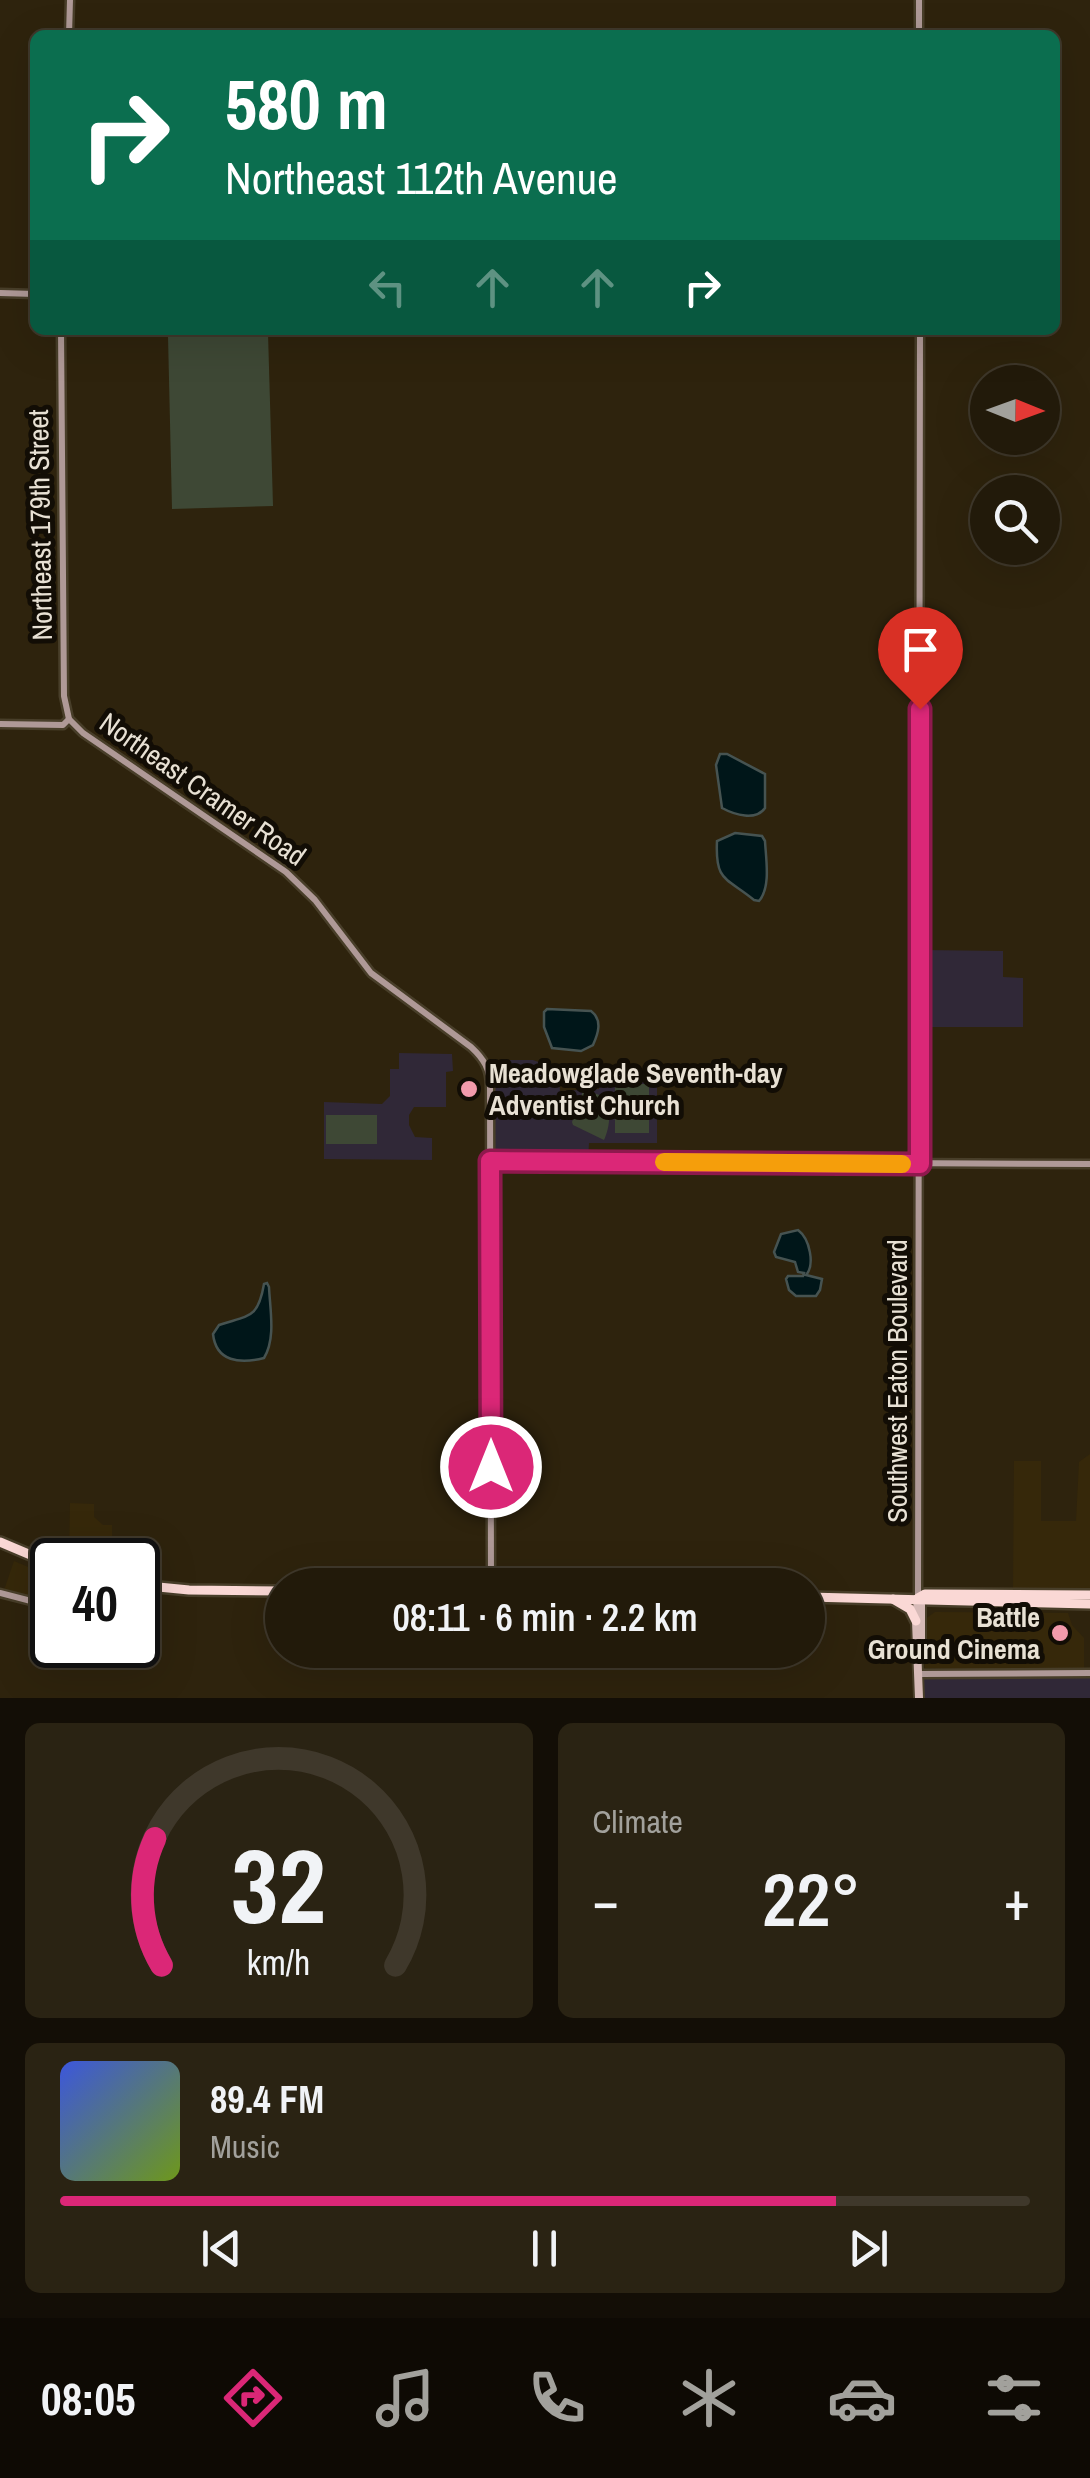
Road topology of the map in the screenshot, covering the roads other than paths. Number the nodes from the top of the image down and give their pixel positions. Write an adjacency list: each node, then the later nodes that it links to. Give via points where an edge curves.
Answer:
1 (70, 0): 3 (street)
2 (919, 0): 4 (street)
3 (70, 30)
4 (919, 30)
5 (0, 293): 6 (street)
6 (30, 294)
7 (60, 335): 9 (street, Northeast 179th Street)
8 (920, 335): 12 (street, Southwest Eaton Boulevard)
9 (69, 720): 10 (street, via 63,726); 11 (street, Northeast Cramer Road, via 286,872 371,972 484,1060)
10 (0, 724)
11 (490, 1161): 12 (street); 16 (street)
12 (920, 1164): 13 (street); 23 (street, Southwest Eaton Boulevard)
13 (1090, 1164)
14 (0, 1542): 15 (highway)
15 (30, 1555)
16 (493, 1568)
17 (160, 1587): 18 (highway)
18 (265, 1591)
19 (0, 1593): 24 (street)
20 (1090, 1596): 23 (highway)
21 (825, 1597): 22 (highway)
22 (891, 1598): 23 (highway); 27 (highway)
23 (918, 1598): 25 (highway); 27 (main road, Southwest Eaton Boulevard)
24 (30, 1601)
25 (936, 1602): 26 (highway); 27 (highway)
26 (1090, 1604)
27 (918, 1618): 28 (main road, Southwest Eaton Boulevard); 29 (main road, Southwest Eaton Boulevard)
28 (916, 1656): 29 (main road); 31 (main road, Southwest Eaton Boulevard)
29 (921, 1672): 30 (street); 31 (main road, Southwest Eaton Boulevard)
30 (1090, 1673)
31 (919, 1695)

